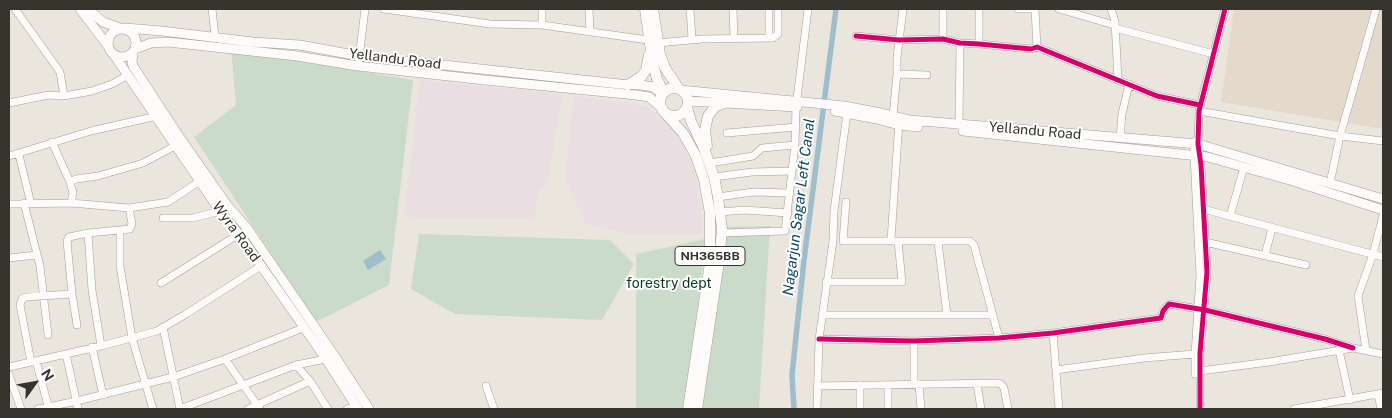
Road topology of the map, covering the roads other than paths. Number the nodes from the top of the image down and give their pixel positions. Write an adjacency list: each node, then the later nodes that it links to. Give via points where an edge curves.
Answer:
1 (15, 9): 54 (street, via 60,72)
2 (80, 9): 39 (main road, Wyra Road)
3 (88, 9): 27 (main road, via 103,22)
4 (212, 9): 30 (street)
5 (365, 9): 44 (street)
6 (384, 9): 25 (street, via 490,24)
7 (542, 9): 25 (street)
8 (589, 9): 28 (street)
9 (644, 9): 36 (highway, NH365BB)
10 (653, 9): 36 (highway, NH365BB)
11 (690, 9): 33 (street)
12 (734, 9): 31 (street)
13 (769, 9): 32 (street)
14 (778, 9): 32 (street, via 778,34)
15 (808, 9): 58 (street)
16 (903, 9): 35 (street)
17 (943, 9): 34 (street)
18 (979, 9): 38 (street)
19 (1018, 9): 20 (street)
20 (1035, 9): 40 (street)
21 (1059, 9): 26 (street)
22 (1111, 9): 26 (street)
23 (1225, 9): 43 (street)
24 (1376, 9): 67 (street)
25 (542, 25): 28 (street)
26 (1115, 26): 43 (street); 49 (street)
27 (123, 28): 30 (main road, Yellandu Road); 39 (main road, via 116,29 109,36); 41 (main road, Wyra Road, via 135,36)
28 (590, 32): 36 (street)
29 (856, 36): 35 (street)
30 (215, 37): 44 (main road, Yellandu Road, via 300,45)
31 (734, 38): 32 (street); 33 (street)
32 (770, 38)
33 (692, 39): 36 (street)
34 (943, 39): 35 (street); 37 (street)
35 (899, 40): 46 (street)
36 (652, 43): 51 (highway, via 646,70); 52 (highway, NH365BB); 53 (highway, NH365BB, via 655,70)
37 (960, 44): 38 (street); 64 (street)
38 (979, 44): 40 (street)
39 (108, 46): 42 (main road, Wyra Road)
40 (1036, 47): 49 (street)
41 (134, 51): 42 (main road, via 121,57); 45 (main road, Yellandu Road, via 151,43 168,42); 175 (main road, Wyra Road, via 133,66 178,135 247,228)
42 (114, 54): 47 (main road, Wyra Road)
43 (1214, 54): 59 (street)
44 (359, 56): 45 (street); 51 (main road, Yellandu Road)
45 (358, 66): 60 (main road, Yellandu Road, via 636,95 649,98)
46 (897, 74): 48 (street); 63 (street)
47 (128, 75): 54 (street, via 92,91); 62 (main road, Wyra Road)
48 (928, 75)
49 (1118, 80): 50 (street)
50 (1129, 84): 59 (street); 68 (street)
51 (628, 85): 53 (main road, Yellandu Road, via 653,87)
52 (680, 90): 53 (highway, via 671,89); 57 (highway, NH365BB, via 685,94); 58 (main road, Yellandu Road)
53 (664, 93): 60 (highway, NH365BB, via 660,101)
54 (64, 96): 56 (street, via 48,95)
55 (726, 102): 57 (main road, Yellandu Road); 58 (main road, Yellandu Road); 77 (highway, via 711,111 706,123)
56 (9, 103)
57 (687, 104): 60 (highway, via 685,111 678,115); 77 (highway, NH365BB)
58 (801, 104): 61 (main road, Yellandu Road); 65 (street)
59 (1199, 108): 67 (street); 69 (street)
60 (664, 111): 177 (highway, NH365BB, via 683,132 696,156 710,213 710,264)
61 (844, 111): 63 (main road, Yellandu Road); 106 (street)
62 (157, 116): 71 (street); 72 (main road, Wyra Road)
63 (897, 120): 64 (main road, Yellandu Road); 76 (main road, Yellandu Road); 105 (street)
64 (959, 125): 68 (main road, Yellandu Road)
65 (796, 127): 66 (street); 73 (street)
66 (727, 133)
67 (1340, 136): 70 (street); 83 (street)
68 (1120, 138): 69 (main road, Yellandu Road)
69 (1197, 141): 76 (street); 83 (main road, Yellandu Road)
70 (1383, 141)
71 (52, 142): 74 (street); 82 (street)
72 (176, 146): 81 (main road, Wyra Road); 82 (street, via 143,162)
73 (795, 146): 77 (street, via 762,148 753,156); 79 (street)
74 (19, 154): 75 (street); 88 (street)
75 (9, 156)
76 (1197, 156): 78 (main road, Yellandu Road); 92 (street); 121 (street)
77 (710, 163): 80 (highway, NH365BB)
78 (1244, 167): 93 (main road, Yellandu Road); 97 (street)
79 (792, 171): 80 (street, via 752,172); 84 (street)
80 (714, 178): 85 (highway, NH365BB)
81 (200, 181): 91 (street, via 168,202); 94 (main road, Wyra Road)
82 (70, 182): 89 (street)
83 (1330, 183): 86 (main road, Yellandu Road)
84 (790, 194): 85 (street, via 754,192); 96 (street)
85 (718, 197): 95 (highway, NH365BB)
86 (1383, 199)
87 (846, 202): 107 (street)
88 (27, 203): 89 (street); 90 (street); 111 (street)
89 (71, 203): 91 (street)
90 (9, 204)
91 (129, 208): 101 (street, via 131,228)
92 (1203, 209): 97 (street); 109 (street)
93 (1383, 210)
94 (220, 211): 99 (street, via 193,218); 104 (main road, Wyra Road)
95 (720, 212): 96 (street); 103 (highway, NH365BB)
96 (788, 213): 103 (street, via 785,231)
97 (1230, 216): 100 (street)
98 (1383, 216): 110 (street)
99 (162, 218)
100 (1272, 228): 110 (street); 112 (street)
101 (120, 231): 102 (street); 130 (street, via 120,266)
102 (88, 233): 119 (street, via 69,237 67,241); 134 (street, via 92,290)
103 (722, 233): 178 (highway, NH365BB)
104 (239, 234): 116 (main road, Wyra Road); 118 (street)
105 (894, 240): 107 (street); 108 (street); 117 (street, via 902,282)
106 (833, 241): 107 (street); 117 (street)
107 (843, 241)
108 (938, 242): 123 (street); 124 (street, via 970,241 974,245)
109 (1205, 242): 112 (street); 121 (street, via 1207,272)
110 (1373, 254): 113 (street); 138 (street, via 1358,296)
111 (37, 255): 114 (street); 120 (street)
112 (1265, 255): 115 (street)
113 (1383, 257)
114 (9, 258)
115 (1306, 265)
116 (261, 266): 126 (street); 127 (main road, Wyra Road)
117 (826, 282): 122 (street)
118 (161, 283)
119 (72, 294): 120 (street); 125 (street)
120 (43, 296): 128 (street); 144 (street, via 26,297 20,305)
121 (1202, 310): 129 (street, via 1169,304 1161,318); 136 (street); 140 (street); 148 (street)
122 (823, 314): 123 (street); 132 (street)
123 (947, 315): 124 (street)
124 (992, 315): 131 (street)
125 (77, 324)
126 (163, 327): 130 (street); 150 (street)
127 (303, 328): 142 (street); 143 (main road, Wyra Road)
128 (48, 334)
129 (1053, 334): 131 (street); 147 (street)
130 (132, 338): 134 (street); 152 (street)
131 (1000, 338): 133 (street)
132 (820, 340): 133 (street); 159 (street)
133 (914, 341): 153 (street)
134 (101, 346): 135 (street)
135 (92, 348): 139 (street); 161 (street)
136 (1353, 348): 137 (street); 138 (street)
137 (1339, 350): 148 (street); 162 (street)
138 (1366, 350): 141 (street)
139 (66, 354): 144 (street); 163 (street)
140 (1195, 354): 147 (street); 186 (street)
141 (1383, 354)
142 (225, 359): 150 (street); 155 (street)
143 (326, 359): 145 (street); 166 (main road, Wyra Road)
144 (34, 361): 146 (street); 165 (street)
145 (296, 365): 151 (street); 155 (street)
146 (9, 367)
147 (1056, 370): 185 (street)
148 (1200, 371): 187 (street)
149 (9, 375): 167 (street)
150 (173, 376): 152 (street); 171 (street)
151 (310, 381): 164 (street); 173 (street)
152 (146, 384): 161 (street); 170 (street)
153 (916, 384): 154 (street); 157 (street); 182 (street)
154 (976, 384): 183 (street); 184 (street, via 1001,384)
155 (242, 385): 164 (street); 171 (street)
156 (860, 385): 157 (street); 159 (street); 180 (street)
157 (888, 385): 181 (street)
158 (486, 386): 176 (street)
159 (817, 386): 179 (street)
160 (1381, 393): 162 (street); 189 (street)
161 (103, 395): 163 (street)
162 (1350, 400): 188 (street)
163 (77, 401): 165 (street); 169 (street)
164 (259, 407): 172 (street)
165 (49, 408): 168 (street)
166 (357, 408): 174 (street)
167 (21, 409)
168 (38, 409)
169 (78, 409)
170 (153, 409)
171 (180, 409)
172 (248, 409)
173 (328, 409)
174 (347, 409)
175 (369, 409)
176 (494, 409)
177 (688, 409)
178 (697, 409)
179 (817, 409)
180 (860, 409)
181 (888, 409)
182 (921, 409)
183 (981, 409)
184 (1008, 409)
185 (1059, 409)
186 (1196, 409)
187 (1200, 409)
188 (1294, 409)
189 (1381, 409)

